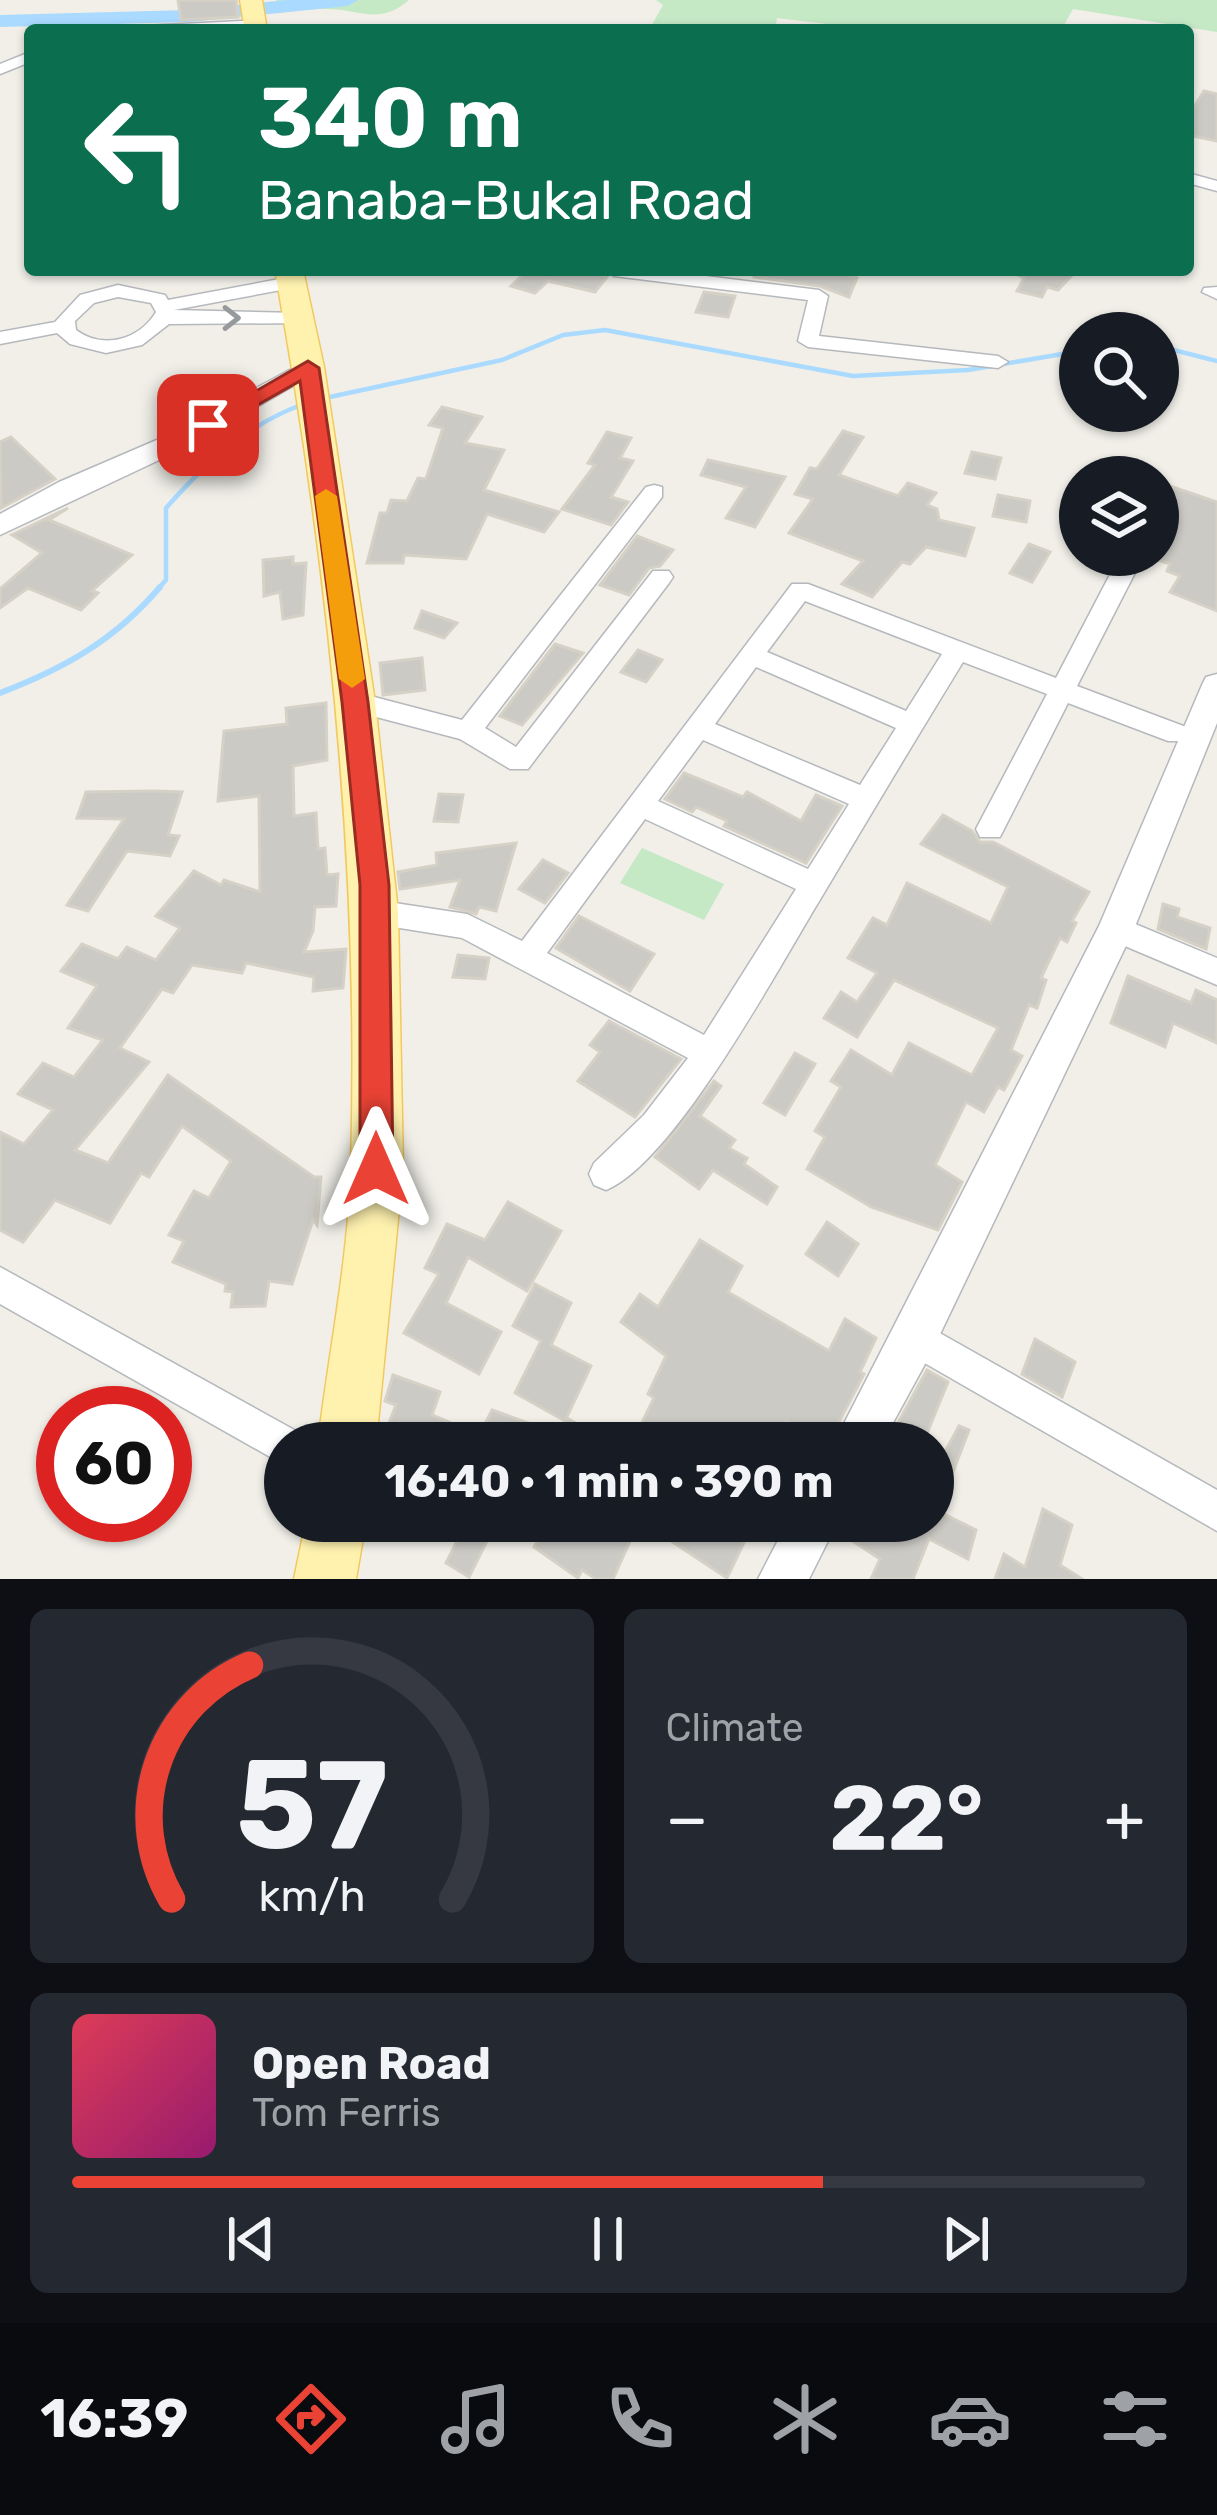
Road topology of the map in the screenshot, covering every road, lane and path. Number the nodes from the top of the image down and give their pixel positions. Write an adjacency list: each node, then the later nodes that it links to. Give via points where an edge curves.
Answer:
1 (254, 15): 2 (street)
2 (187, 24)
3 (290, 276): 5 (street); 6 (main road)
4 (661, 276): 10 (street, via 819,296 808,341)
5 (164, 312): 6 (street, one-way to 6); 8 (street, via 148,293 118,291 87,299); 8 (street, via 138,339 109,346 82,343)
6 (298, 319): 11 (main road)
7 (0, 323): 8 (street)
8 (64, 323): 9 (street)
9 (0, 338)
10 (998, 362)
11 (311, 388): 13 (street, via 69,488); 20 (main road)
12 (654, 492): 23 (street)
13 (0, 526)
14 (1121, 576): 19 (street)
15 (661, 577): 23 (street, via 519,762)
16 (956, 652): 17 (street, via 800,590); 19 (street); 21 (street)
17 (753, 656): 21 (street); 22 (street)
18 (1217, 685): 30 (street)
19 (1061, 692): 24 (street); 27 (street)
20 (355, 702): 23 (street); 29 (main road)
21 (910, 724): 25 (street)
22 (700, 728): 25 (street); 26 (street)
23 (468, 730)
24 (1177, 734)
25 (865, 799): 28 (street)
26 (643, 806): 28 (street); 31 (street)
27 (990, 829)
28 (813, 884): 33 (street)
29 (376, 912): 31 (street, via 467,926); 37 (main road, via 376,1169)
30 (1117, 929): 32 (street); 36 (street)
31 (528, 956): 33 (street)
32 (1217, 973)
33 (710, 1054): 34 (street)
34 (606, 1174)
35 (0, 1285): 39 (street)
36 (915, 1336): 38 (street); 40 (street)
37 (349, 1422)
38 (868, 1422)
39 (264, 1433)
40 (1217, 1512)
41 (332, 1542): 43 (main road)
42 (802, 1542): 44 (street)
43 (325, 1579)
44 (782, 1579)

